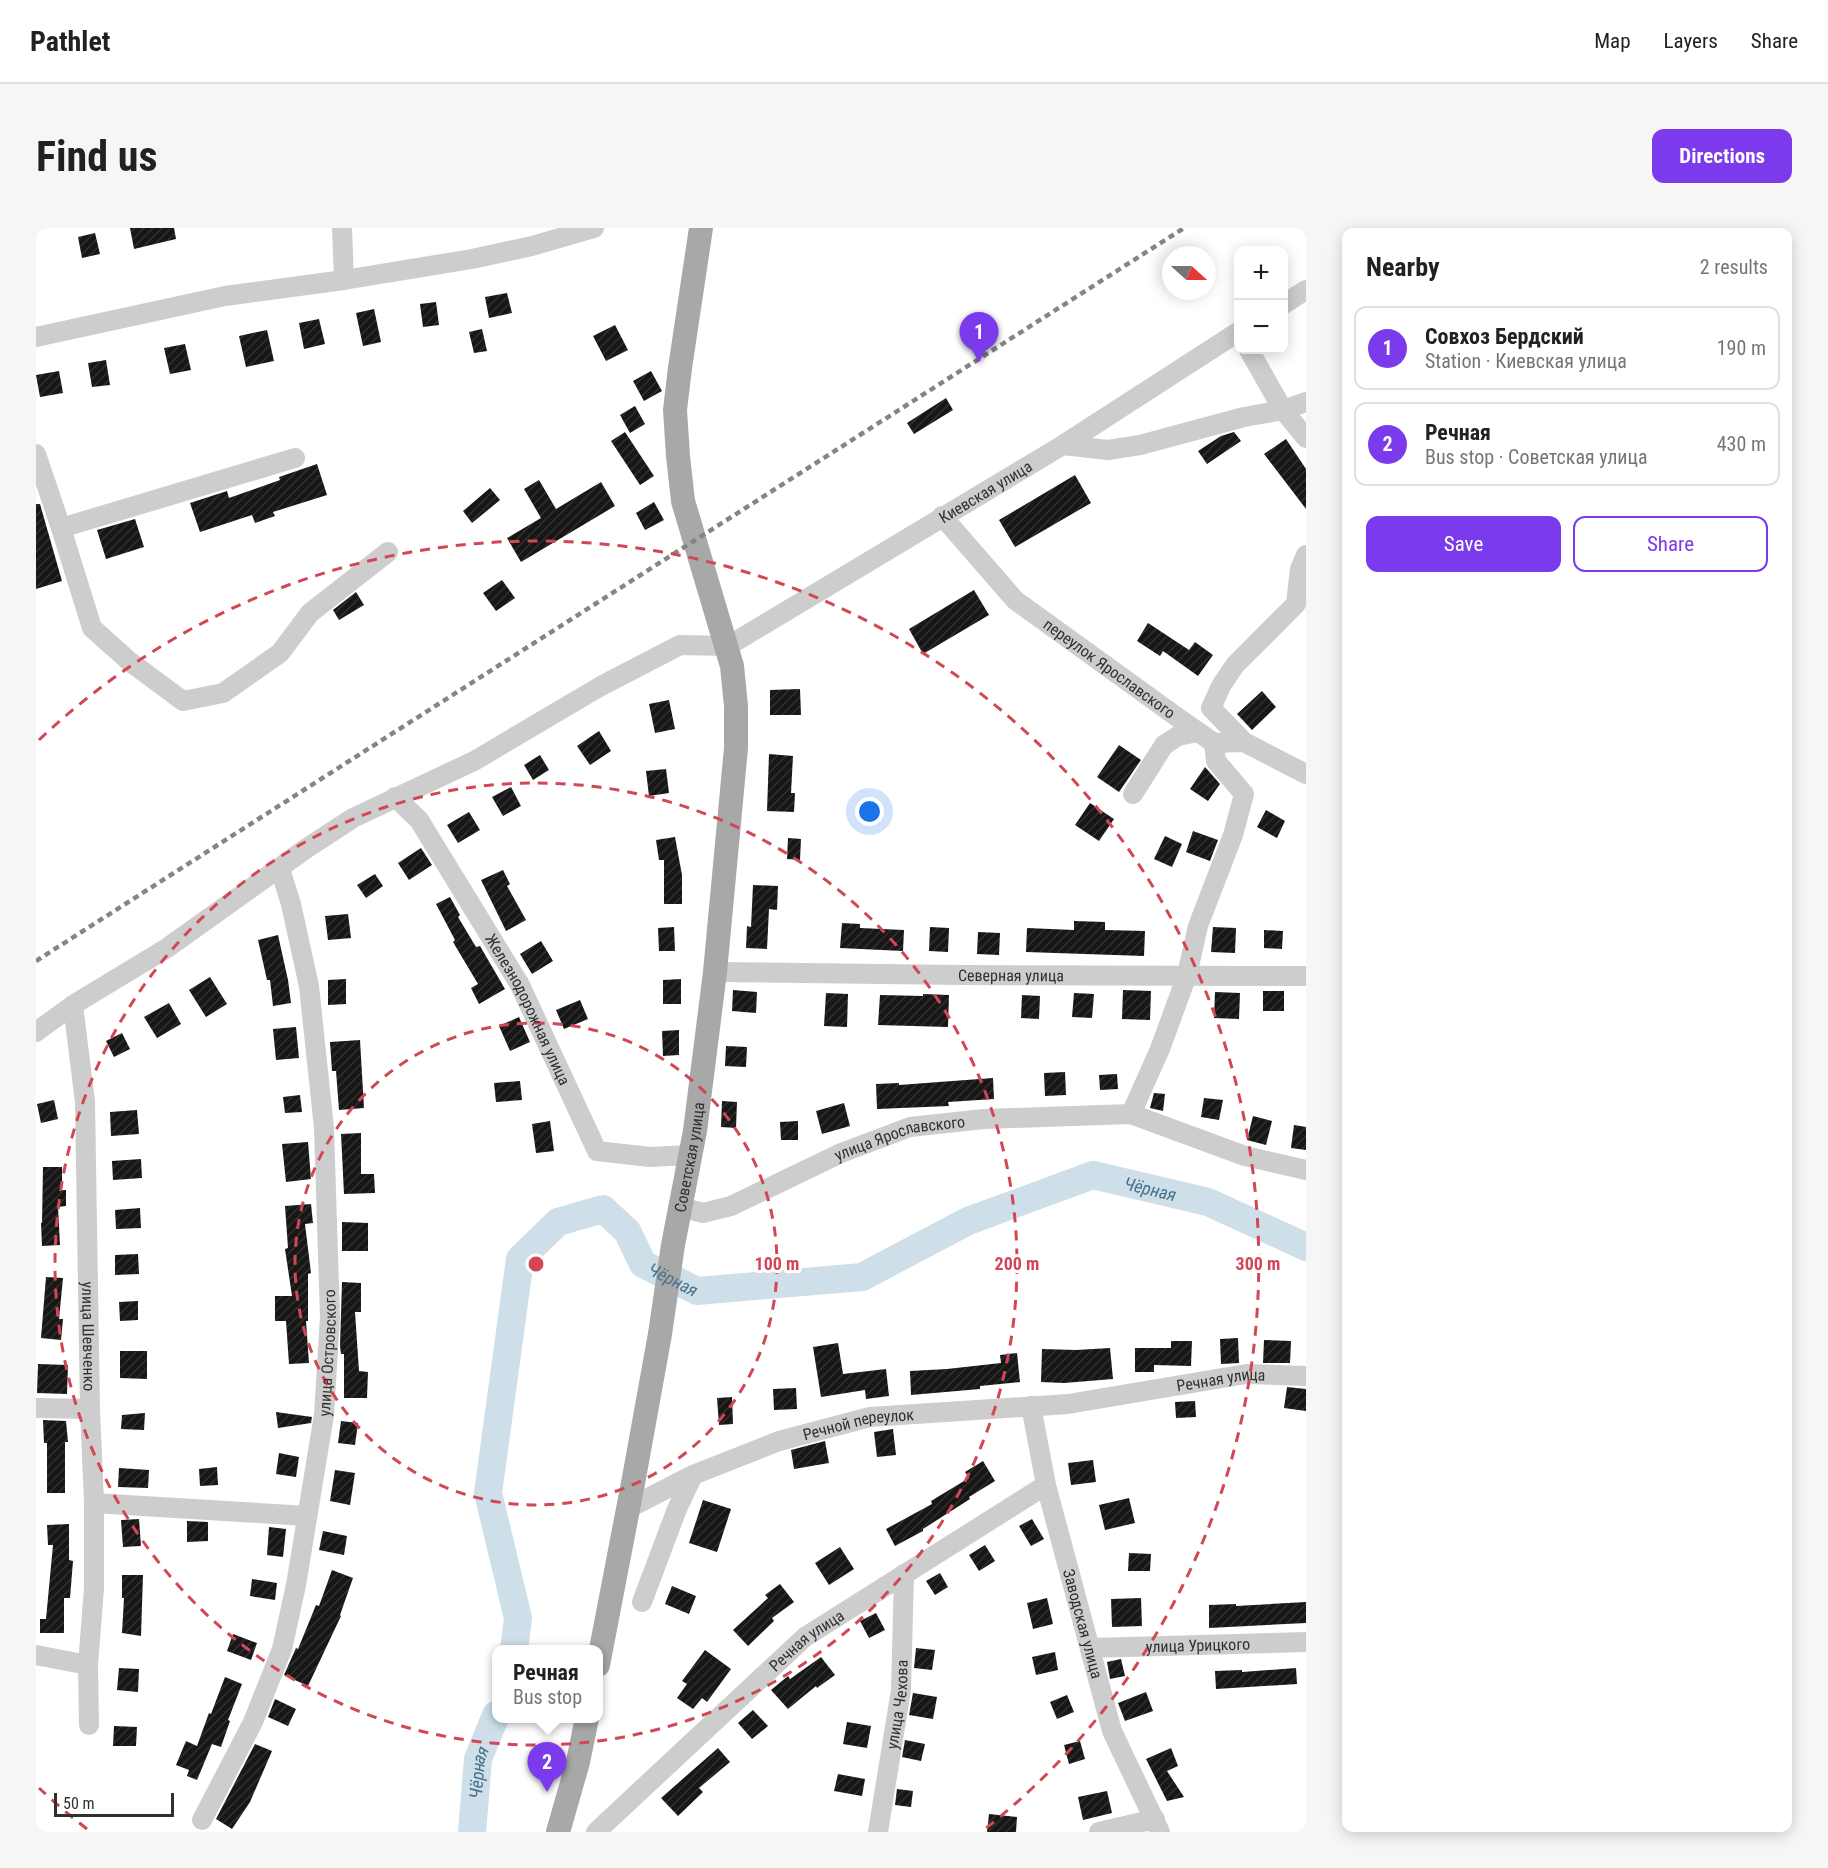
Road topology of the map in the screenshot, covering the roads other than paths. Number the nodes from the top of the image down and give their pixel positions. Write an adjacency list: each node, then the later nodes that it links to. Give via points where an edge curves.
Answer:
1 (342, 228): 4 (street)
2 (594, 228): 4 (street, via 472,259)
3 (701, 228): 20 (main road, Советская улица, via 675,410 683,501)
4 (344, 280): 8 (street, via 225,296)
5 (1306, 290): 6 (street)
6 (1288, 301)
7 (1234, 335): 13 (street, Киевская улица)
8 (36, 337)
9 (1251, 354): 11 (street)
10 (1306, 402): 11 (street)
11 (1283, 410): 12 (street); 13 (street, via 1108,450)
12 (1306, 438)
13 (1063, 444): 16 (street, Киевская улица)
14 (36, 454): 17 (street)
15 (295, 458): 17 (street)
16 (942, 516): 20 (street, Киевская улица); 21 (street, переулок Ярославского, via 1015,600)
17 (61, 528): 18 (street, via 92,628 183,700 223,693 280,653 309,613)
18 (388, 552)
19 (1306, 555): 22 (street, via 1299,569 1296,604 1235,665 1211,708)
20 (728, 646): 26 (street, via 680,645 601,686 474,761); 28 (main road, Советская улица, via 736,706 736,748)
21 (1198, 732): 23 (street, переулок Ярославского); 25 (street, via 1178,736 1164,745)
22 (1244, 742): 23 (street); 24 (street)
23 (1214, 743): 29 (street, via 1216,761 1244,794 1233,835 1198,926)
24 (1306, 774)
25 (1133, 794)
26 (395, 797): 27 (street, via 353,818); 34 (street, Железнодорожная улица, via 419,820 520,985 597,1150 650,1157)
27 (280, 869): 31 (street, via 167,948); 45 (street, улица Островского, via 309,986 324,1128 330,1317 324,1415)
28 (715, 972): 29 (street, Северная улица); 34 (main road, Советская улица)
29 (1187, 975): 30 (street, Северная улица); 33 (street)
30 (1306, 976)
31 (73, 1005): 32 (street); 40 (street, улица Шевченко, via 85,1101)
32 (36, 1032)
33 (1131, 1114): 35 (street, улица Ярославского, via 1245,1156); 36 (street, улица Ярославского, via 984,1119 910,1127 840,1153 731,1206 703,1213)
34 (690, 1155): 36 (main road, Советская улица)
35 (1306, 1170)
36 (680, 1207): 44 (main road, Советская улица)
37 (1306, 1376): 38 (street, Речная улица, via 1246,1374 1068,1404)
38 (1031, 1406): 41 (street, Речной переулок, via 870,1417 779,1440); 42 (street, Заводская улица)
39 (36, 1408): 40 (street)
40 (90, 1409): 43 (street, улица Шевченко)
41 (693, 1475): 44 (street, Речной переулок); 47 (street)
42 (1046, 1485): 46 (street, Речная улица); 50 (street, Заводская улица)
43 (94, 1503): 45 (street); 52 (street, улица Шевченко, via 94,1588)
44 (627, 1509): 49 (main road, Советская улица)
45 (307, 1516): 55 (street, улица Островского, via 282,1649 253,1722)
46 (904, 1574): 58 (street, Речная улица, via 805,1637); 59 (street, улица Чехова, via 901,1690)
47 (642, 1602)
48 (1306, 1642): 50 (street, улица Урицкого)
49 (602, 1645)
50 (1090, 1648): 56 (street, Заводская улица, via 1112,1731)
51 (36, 1654): 52 (street)
52 (88, 1665): 54 (street, улица Шевченко)
53 (586, 1723): 57 (main road)
54 (89, 1725)
55 (202, 1820)
56 (1157, 1826): 60 (street)
57 (558, 1832)
58 (596, 1832)
59 (878, 1832)
60 (1099, 1832)

